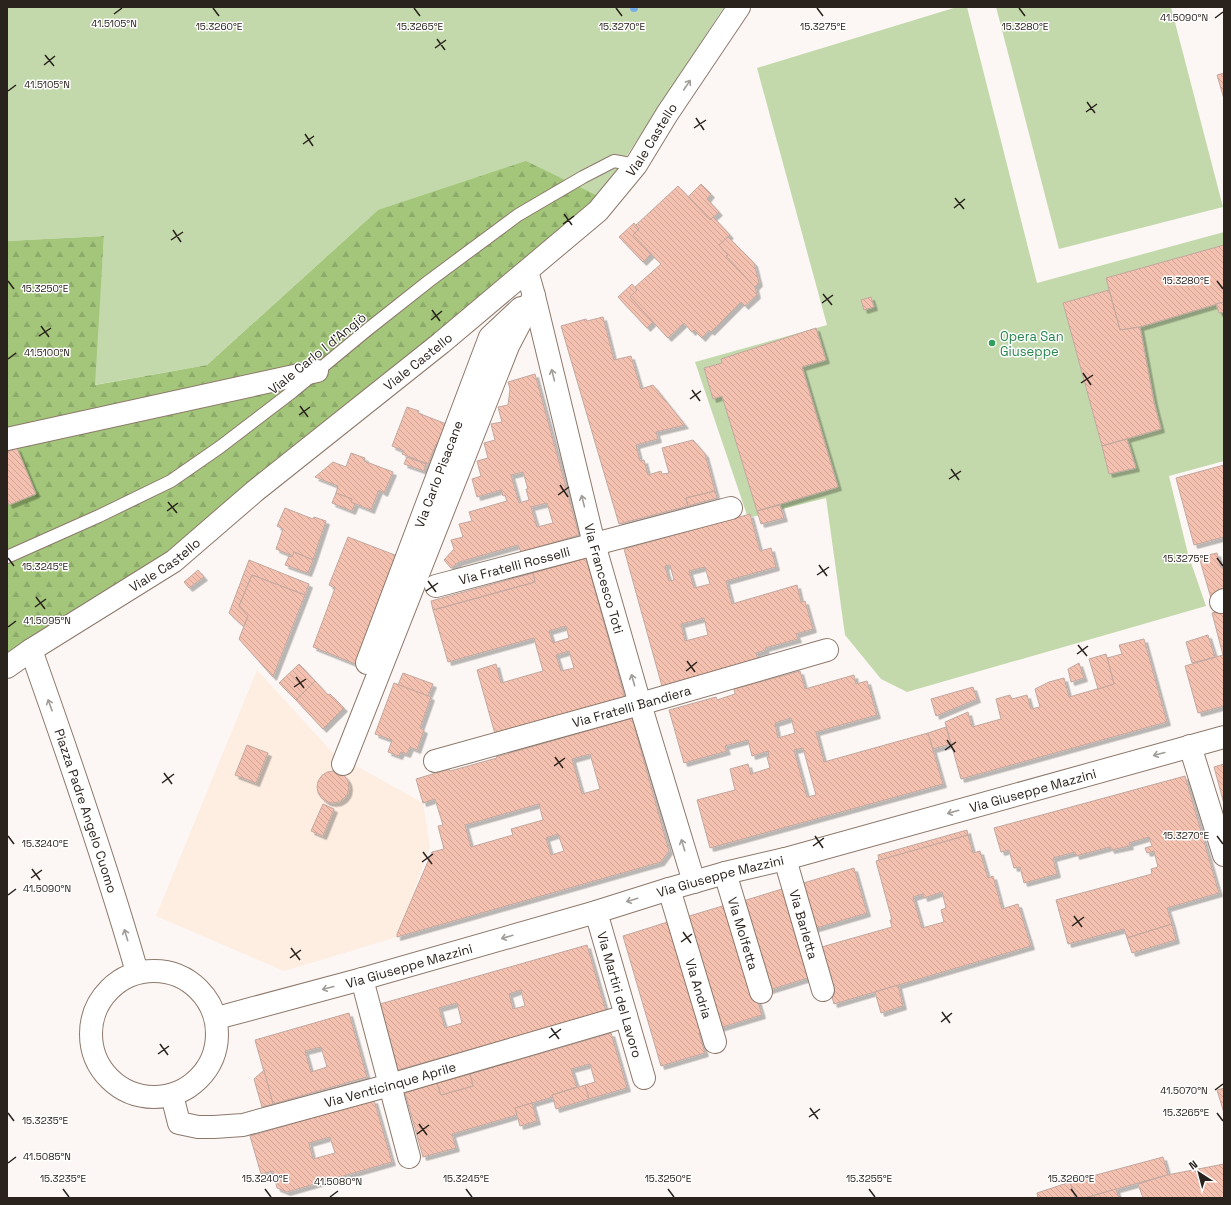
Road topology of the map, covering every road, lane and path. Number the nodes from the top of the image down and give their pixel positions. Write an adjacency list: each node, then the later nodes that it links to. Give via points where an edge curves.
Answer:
1 (739, 7): 2 (street, Viale Castello, one-way to 1)
2 (636, 165): 3 (street, Viale Castello, via 598,211); 5 (lane, Viale Carlo I d'Angiò, via 614,161 518,215 429,281)
3 (527, 271): 4 (street, Via Francesco Toti); 11 (street, Viale Castello, via 174,561)
4 (534, 296): 8 (street, Via Francesco Toti, one-way to 4); 14 (street, Via Carlo Pisacane, via 490,337); 19 (street, via 508,346)
5 (317, 371): 6 (street); 9 (lane, Viale Carlo I d'Angiò, via 220,447 171,481)
6 (7, 439)
7 (731, 508): 8 (street, Via Fratelli Rosselli)
8 (594, 544): 10 (street, Via Fratelli Rosselli); 15 (street, Via Francesco Toti, one-way to 8)
9 (7, 557)
10 (436, 586)
11 (31, 650): 13 (street, Viale Castello); 27 (street, Piazza Padre Angelo Cuomo, one-way to 11, via 94,833)
12 (827, 650): 15 (street, Via Fratelli Bandiera)
13 (7, 667)
14 (365, 668)
15 (640, 704): 18 (street, Via Fratelli Bandiera); 24 (street, Via Francesco Toti, one-way to 15)
16 (1224, 737): 17 (street, Via Giuseppe Mazzini)
17 (1190, 746): 20 (street); 22 (street, Via Giuseppe Mazzini, one-way to 22)
18 (435, 761)
19 (343, 764)
20 (1220, 831): 21 (street)
21 (1224, 855)
22 (785, 859): 23 (street, Via Giuseppe Mazzini); 29 (street, Via Barletta)
23 (725, 874): 24 (street, Via Giuseppe Mazzini); 30 (street, Via Molfetta)
24 (694, 882): 25 (street, Via Giuseppe Mazzini)
25 (669, 889): 26 (street, Via Giuseppe Mazzini, one-way to 26); 33 (street, Via Andria)
26 (596, 912): 28 (street, Via Giuseppe Mazzini, one-way to 28); 31 (street, Via Martiri del Lavoro)
27 (136, 972): 32 (street, via 157,970 177,974 195,984 208,1000); 36 (street, via 118,981 104,995 94,1012 90,1032 93,1052 106,1075 115,1084 133,1094 152,1098)
28 (362, 979): 32 (street, Via Giuseppe Mazzini, one-way to 32); 35 (street)
29 (823, 990)
30 (761, 992)
31 (626, 1016): 34 (street, Via Martiri del Lavoro); 35 (street, Via Venticinque Aprile)
32 (217, 1018): 36 (street, via 218,1042 210,1066 194,1084)
33 (715, 1042)
34 (644, 1078)
35 (390, 1085): 36 (street, Via Venticinque Aprile, via 243,1125 214,1127 179,1123); 37 (street)
36 (172, 1095)
37 (409, 1157)

